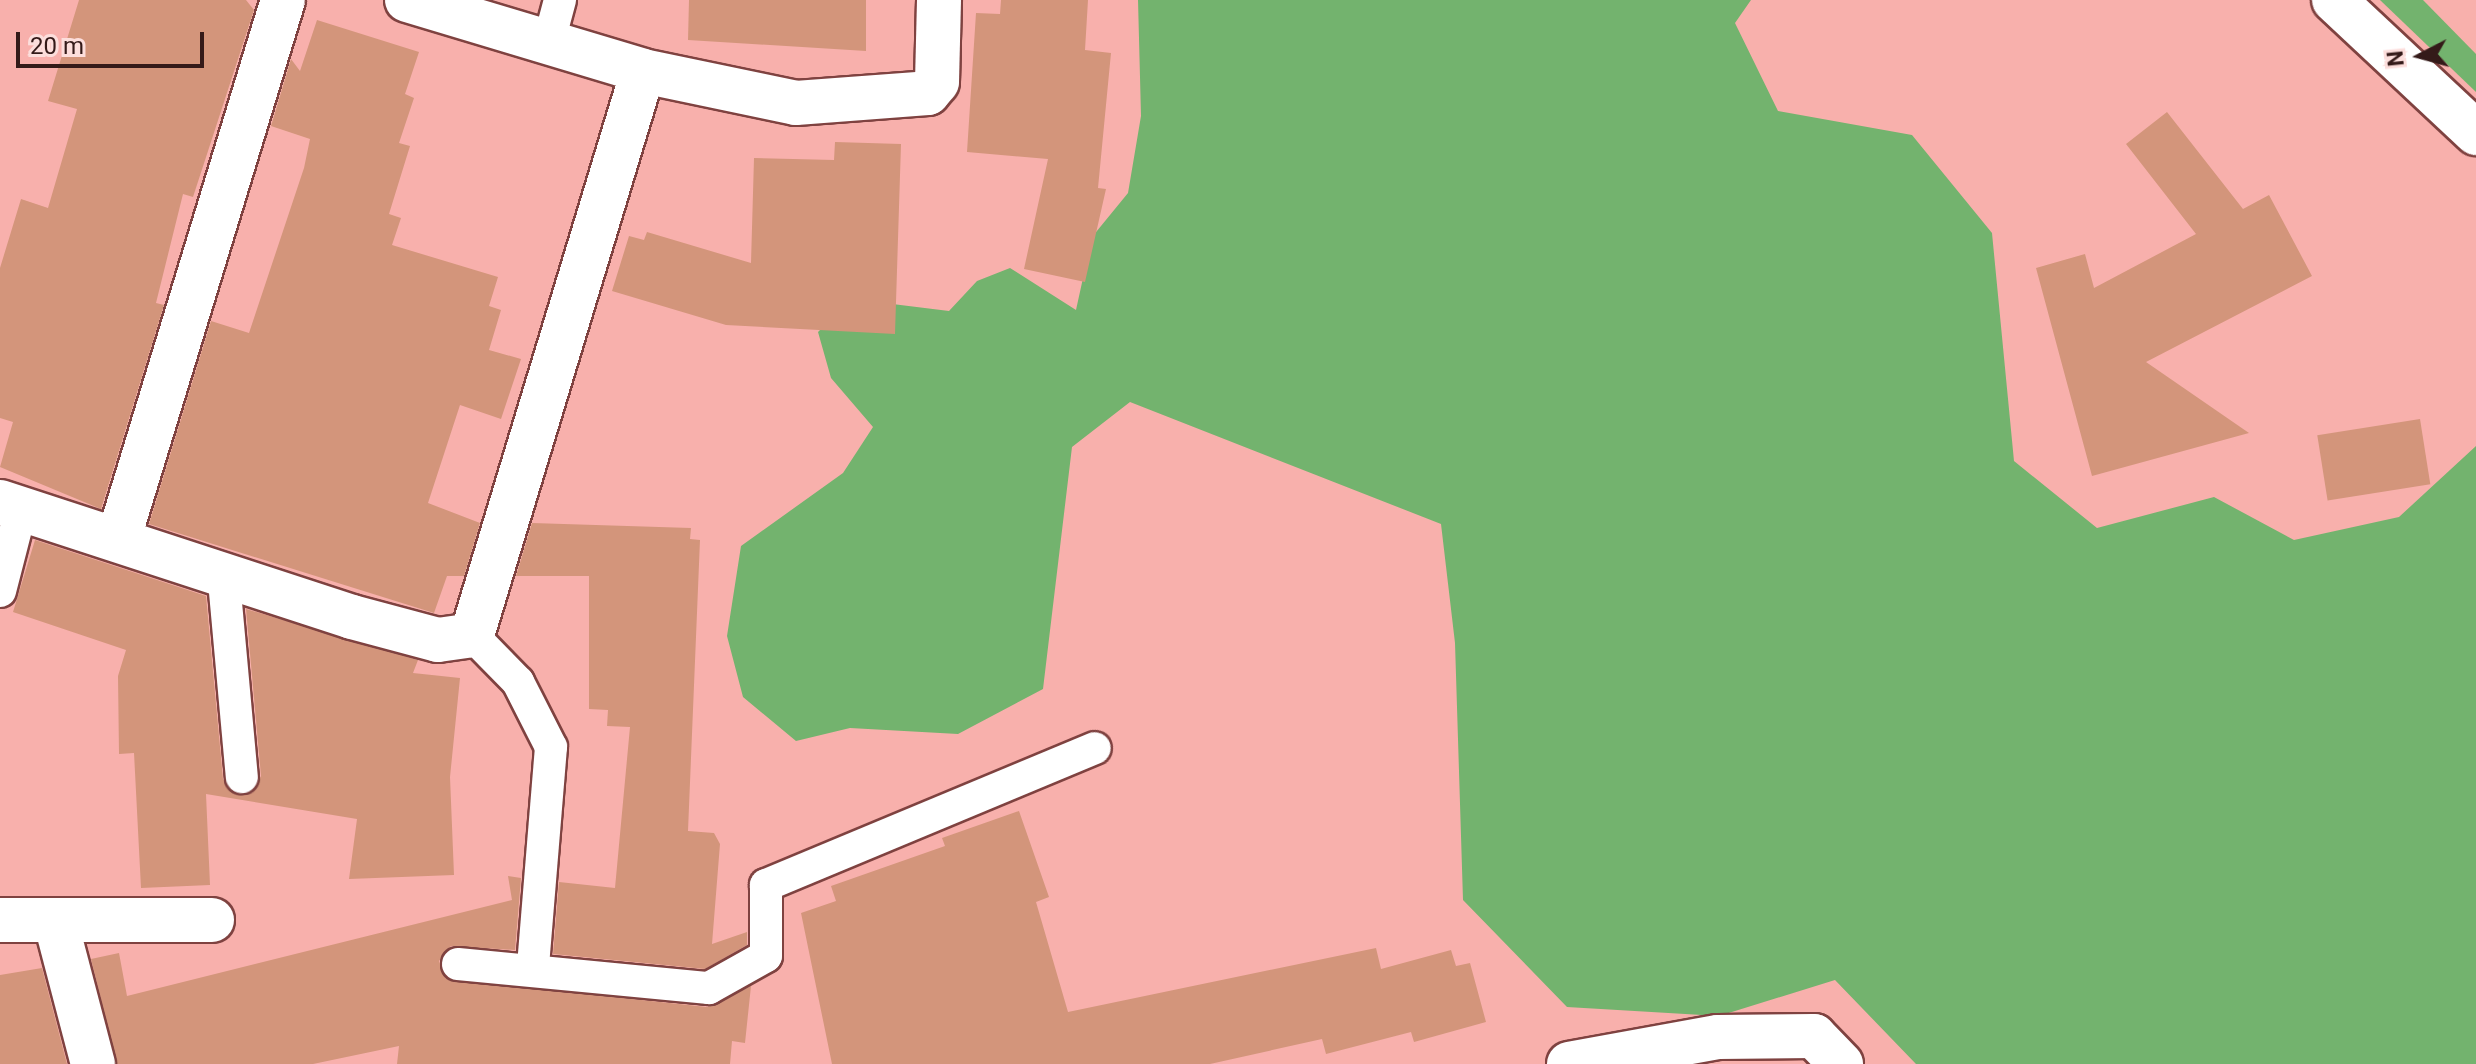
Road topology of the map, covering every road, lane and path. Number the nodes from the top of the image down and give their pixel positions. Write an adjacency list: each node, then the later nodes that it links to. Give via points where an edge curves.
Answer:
1 (283, 0): 10 (street)
2 (407, 0): 6 (street)
3 (560, 0): 6 (lane)
4 (939, 0): 7 (street, via 937,82 916,98 796,103)
5 (2334, 0): 8 (street)
6 (548, 45): 7 (street)
7 (643, 71): 13 (street)
8 (2476, 133)
9 (11, 506): 10 (street); 12 (lane)
10 (119, 537): 11 (street)
11 (223, 570): 13 (street, via 438,640); 15 (lane)
12 (0, 591)
13 (472, 635): 20 (lane, via 518,682 551,747)
14 (1095, 748): 20 (lane, via 766,885 766,956 709,988)
15 (242, 777)
16 (0, 920): 18 (street)
17 (212, 920): 18 (street)
18 (56, 923): 21 (street)
19 (458, 964): 20 (lane)
20 (533, 966)
21 (93, 1064)
22 (1569, 1064): 23 (street, via 1718,1037 1814,1036)
23 (1841, 1064)

